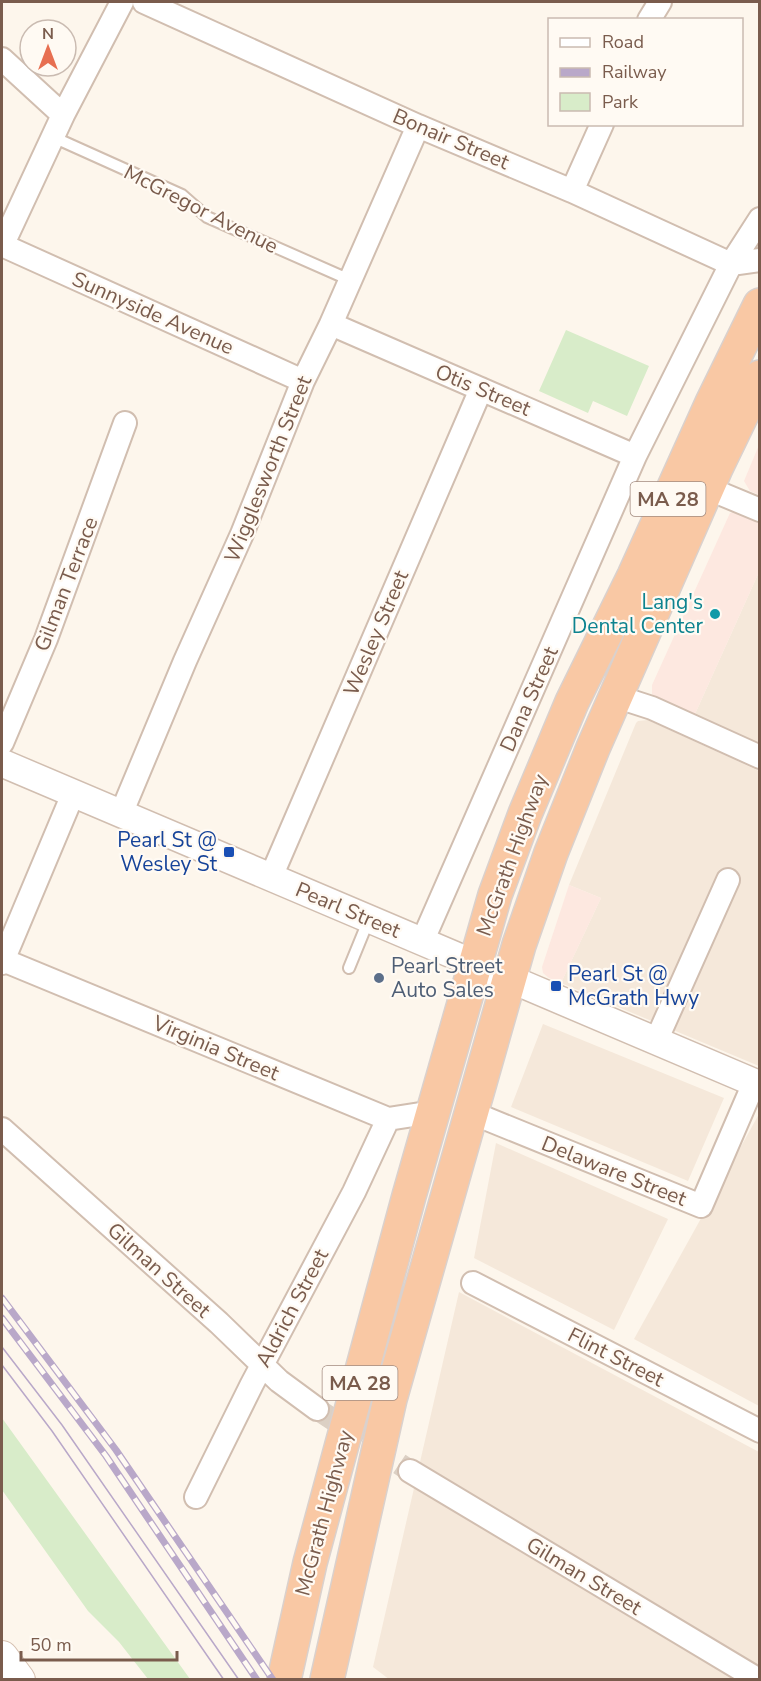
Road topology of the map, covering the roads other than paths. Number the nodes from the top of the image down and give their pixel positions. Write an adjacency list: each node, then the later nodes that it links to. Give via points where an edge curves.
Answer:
1 (122, 2): 6 (street)
2 (144, 2): 7 (street, Bonair Street)
3 (660, 2): 4 (street)
4 (649, 18)
5 (2, 59): 6 (street)
6 (63, 115): 9 (street)
7 (418, 126): 10 (street, Bonair Street); 15 (street, Wigglesworth Street)
8 (601, 126): 10 (street)
9 (53, 137): 12 (street); 15 (lane, McGregor Avenue, via 182,195 207,217)
10 (572, 191): 14 (street, Bonair Street)
11 (759, 219): 14 (street, Dana Street)
12 (2, 245): 19 (street, Sunnyside Avenue)
13 (759, 260): 14 (street)
14 (731, 264): 22 (street, Dana Street)
15 (350, 280): 17 (street, Wigglesworth Street)
16 (759, 305): 37 (highway, McGrath Highway / MA 28, via 567,713 513,846)
17 (331, 324): 19 (street, Wigglesworth Street); 20 (street, Otis Street)
18 (759, 377): 23 (highway, McGrath Highway / MA 28)
19 (303, 381): 30 (street, Wigglesworth Street, via 242,534)
20 (482, 389): 22 (street, Otis Street); 31 (street, Wesley Street)
21 (125, 423): 26 (street, Gilman Terrace, via 46,639)
22 (635, 456): 35 (street, Dana Street)
23 (707, 488): 24 (street); 25 (highway, McGrath Highway / MA 28)
24 (759, 510)
25 (615, 696): 27 (street, via 652,708); 39 (highway, McGrath Highway / MA 28, via 551,853)
26 (2, 743)
27 (759, 757)
28 (2, 763): 29 (street, Pearl Street)
29 (72, 794): 30 (street, Pearl Street); 34 (street)
30 (121, 814): 31 (street, Pearl Street)
31 (271, 877): 33 (street, Pearl Street)
32 (728, 880): 40 (street)
33 (369, 919): 35 (street, Pearl Street); 38 (lane)
34 (8, 931): 36 (street)
35 (422, 942): 37 (street, Pearl Street)
36 (2, 961): 44 (street, Virginia Street)
37 (474, 964): 39 (street, Pearl Street); 42 (highway, McGrath Highway / MA 28)
38 (349, 968)
39 (510, 978): 40 (street, Pearl Street); 43 (highway, McGrath Highway / MA 28)
40 (656, 1041): 41 (street, Pearl Street)
41 (757, 1084): 43 (street, Delaware Street, via 701,1206)
42 (433, 1112): 44 (street); 54 (highway, McGrath Highway / MA 28, via 310,1563)
43 (470, 1112): 55 (highway, McGrath Highway / MA 28, via 390,1399)
44 (388, 1119): 47 (street, Aldrich Street)
45 (2, 1129): 47 (street, Gilman Street)
46 (474, 1283): 49 (street, Flint Street)
47 (263, 1364): 48 (street, Gilman Street); 51 (street, Aldrich Street)
48 (317, 1409)
49 (759, 1431)
50 (410, 1471): 56 (street, Gilman Street)
51 (196, 1497)
52 (2, 1657): 53 (main road)
53 (19, 1680)
54 (284, 1680)
55 (327, 1680)
56 (759, 1680)

